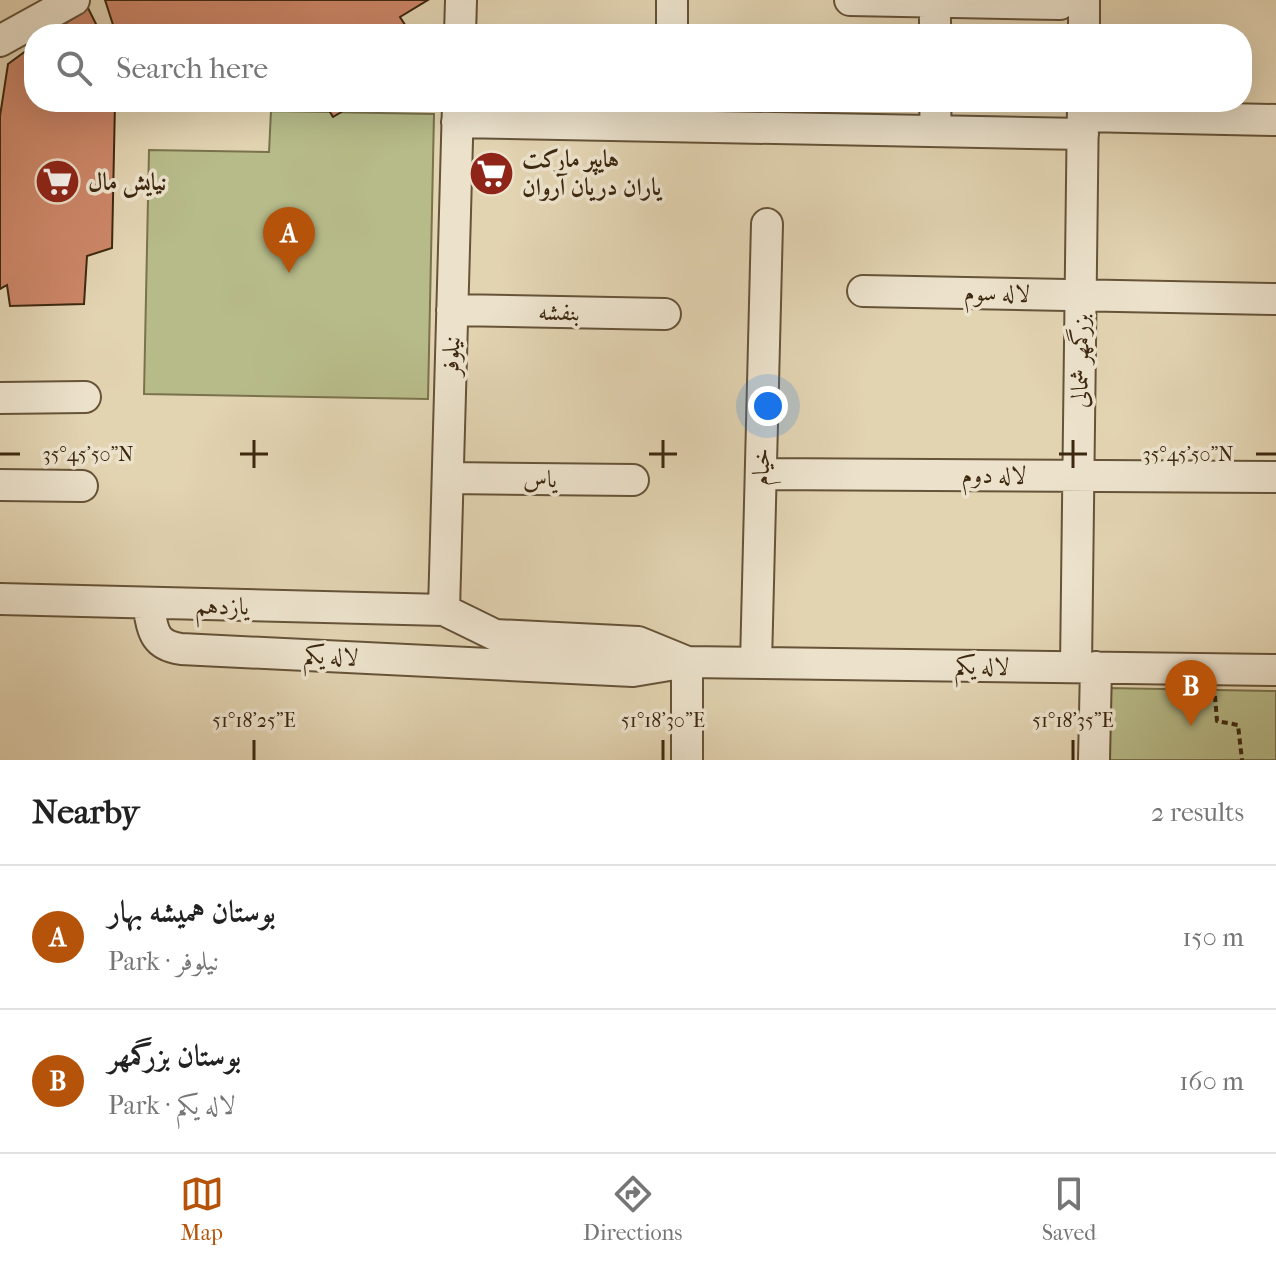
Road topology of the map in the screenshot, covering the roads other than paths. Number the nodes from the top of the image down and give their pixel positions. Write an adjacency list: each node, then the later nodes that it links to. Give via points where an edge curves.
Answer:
1 (35, 0): 8 (street)
2 (74, 0): 9 (street)
3 (461, 0): 10 (street)
4 (672, 0): 11 (street)
5 (850, 0): 6 (street)
6 (935, 1): 7 (street); 12 (street)
7 (1072, 2): 13 (street)
8 (0, 19)
9 (31, 24)
10 (460, 24)
11 (672, 24)
12 (935, 24)
13 (1080, 24)
14 (24, 28): 15 (street)
15 (0, 41)
16 (458, 112): 17 (street); 25 (street, نیلوفر)
17 (673, 113): 18 (street)
18 (936, 117): 19 (street)
19 (1083, 117): 20 (street); 23 (street, بزرگمهر شمالی)
20 (1276, 120)
21 (767, 224): 29 (street, خیام)
22 (863, 291): 23 (street, لاله سوم)
23 (1081, 295): 24 (street, لاله سوم); 30 (street, بزرگمهر شمالی)
24 (1276, 299)
25 (452, 310): 26 (street, بنفشه); 32 (street, نیلوفر)
26 (665, 314)
27 (85, 397): 28 (street)
28 (0, 398)
29 (761, 474): 30 (street, لاله دوم); 40 (street, خیام)
30 (1078, 476): 31 (street, لاله دوم); 41 (street, بزرگمهر شمالی)
31 (1276, 477)
32 (448, 478): 33 (street, یاس); 38 (street, نیلوفر)
33 (633, 480)
34 (0, 485): 35 (street)
35 (82, 486)
36 (0, 599): 37 (street, یازدهم)
37 (148, 605): 38 (street, یازدهم); 39 (street, لاله یکم, via 154,636 164,646 181,649 633,671)
38 (444, 610): 39 (street, لاله یکم, via 495,635 638,642)
39 (687, 662): 40 (street, لاله یکم); 43 (street)
40 (756, 663): 41 (street, لاله یکم)
41 (1086, 667): 42 (street, لاله یکم); 44 (street, بزرگمهر شمالی)
42 (1276, 670)
43 (687, 760)
44 (1094, 760)

